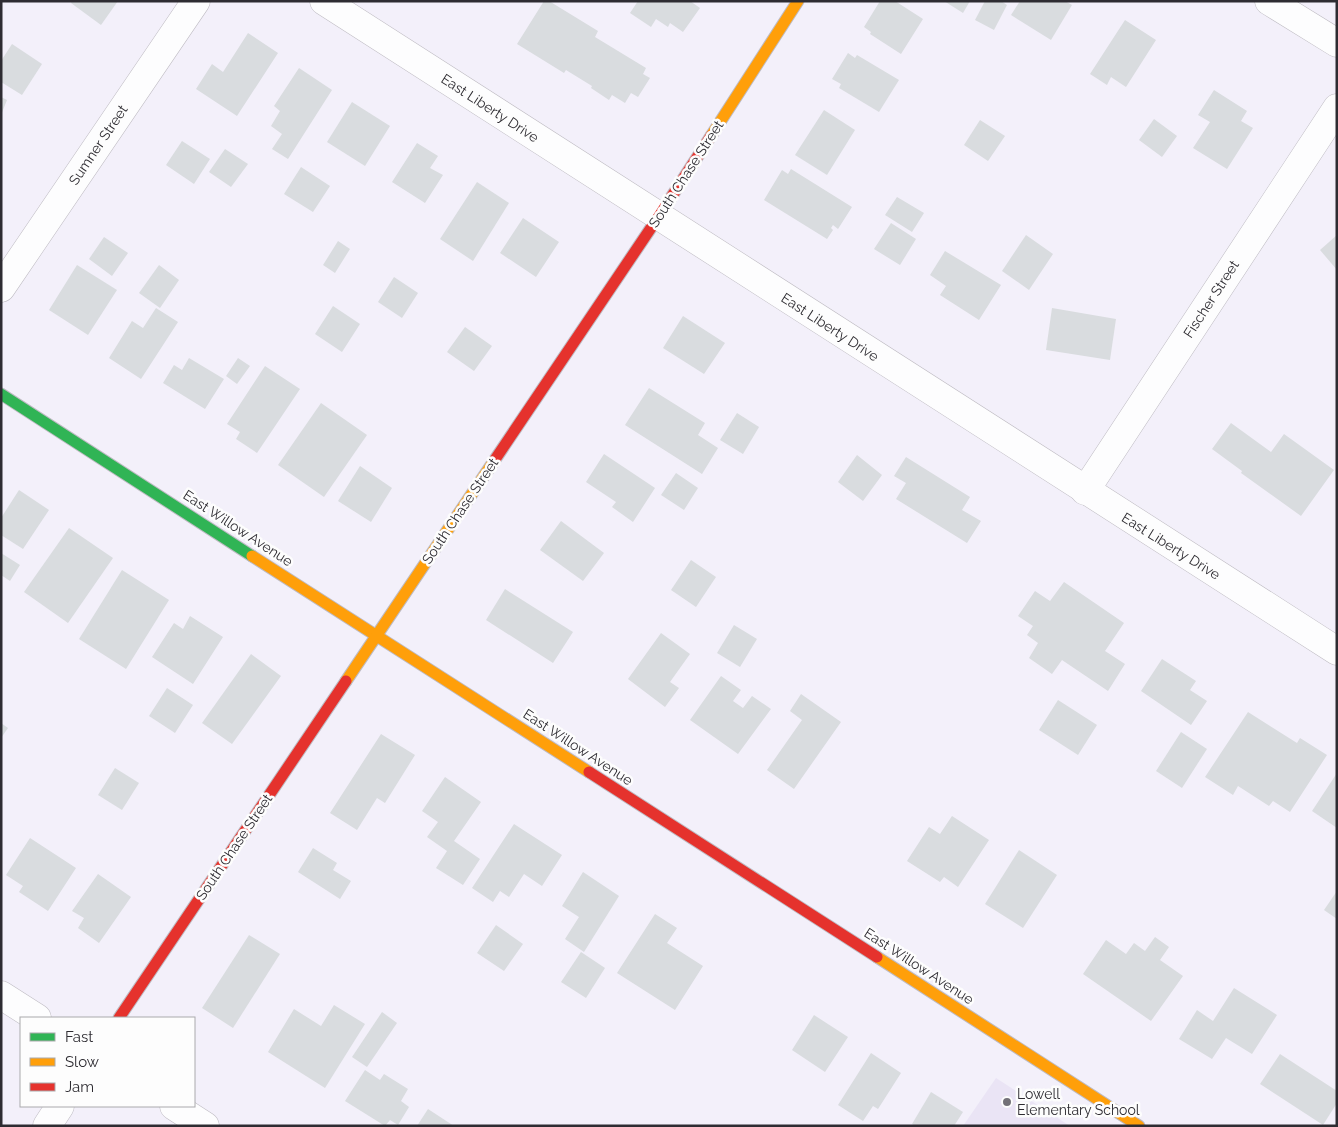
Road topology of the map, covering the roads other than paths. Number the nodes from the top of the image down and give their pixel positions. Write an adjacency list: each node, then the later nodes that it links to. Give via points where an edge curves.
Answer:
1 (196, 1): 8 (street, Sumner Street)
2 (324, 1): 7 (street, East Liberty Drive)
3 (798, 1): 7 (street, South Chase Street)
4 (1269, 1): 5 (street)
5 (1337, 43)
6 (1337, 108): 10 (street, Fischer Street)
7 (659, 216): 10 (street, East Liberty Drive); 11 (street, South Chase Street)
8 (1, 288)
9 (1, 394): 11 (street, East Willow Avenue)
10 (1085, 491): 12 (street, East Liberty Drive)
11 (376, 636): 15 (street, South Chase Street); 20 (street, East Willow Avenue)
12 (1337, 651)
13 (1, 995): 14 (street)
14 (36, 1017)
15 (120, 1017)
16 (59, 1107): 18 (street)
17 (176, 1107): 19 (street)
18 (47, 1126)
19 (205, 1126)
20 (1139, 1126)

